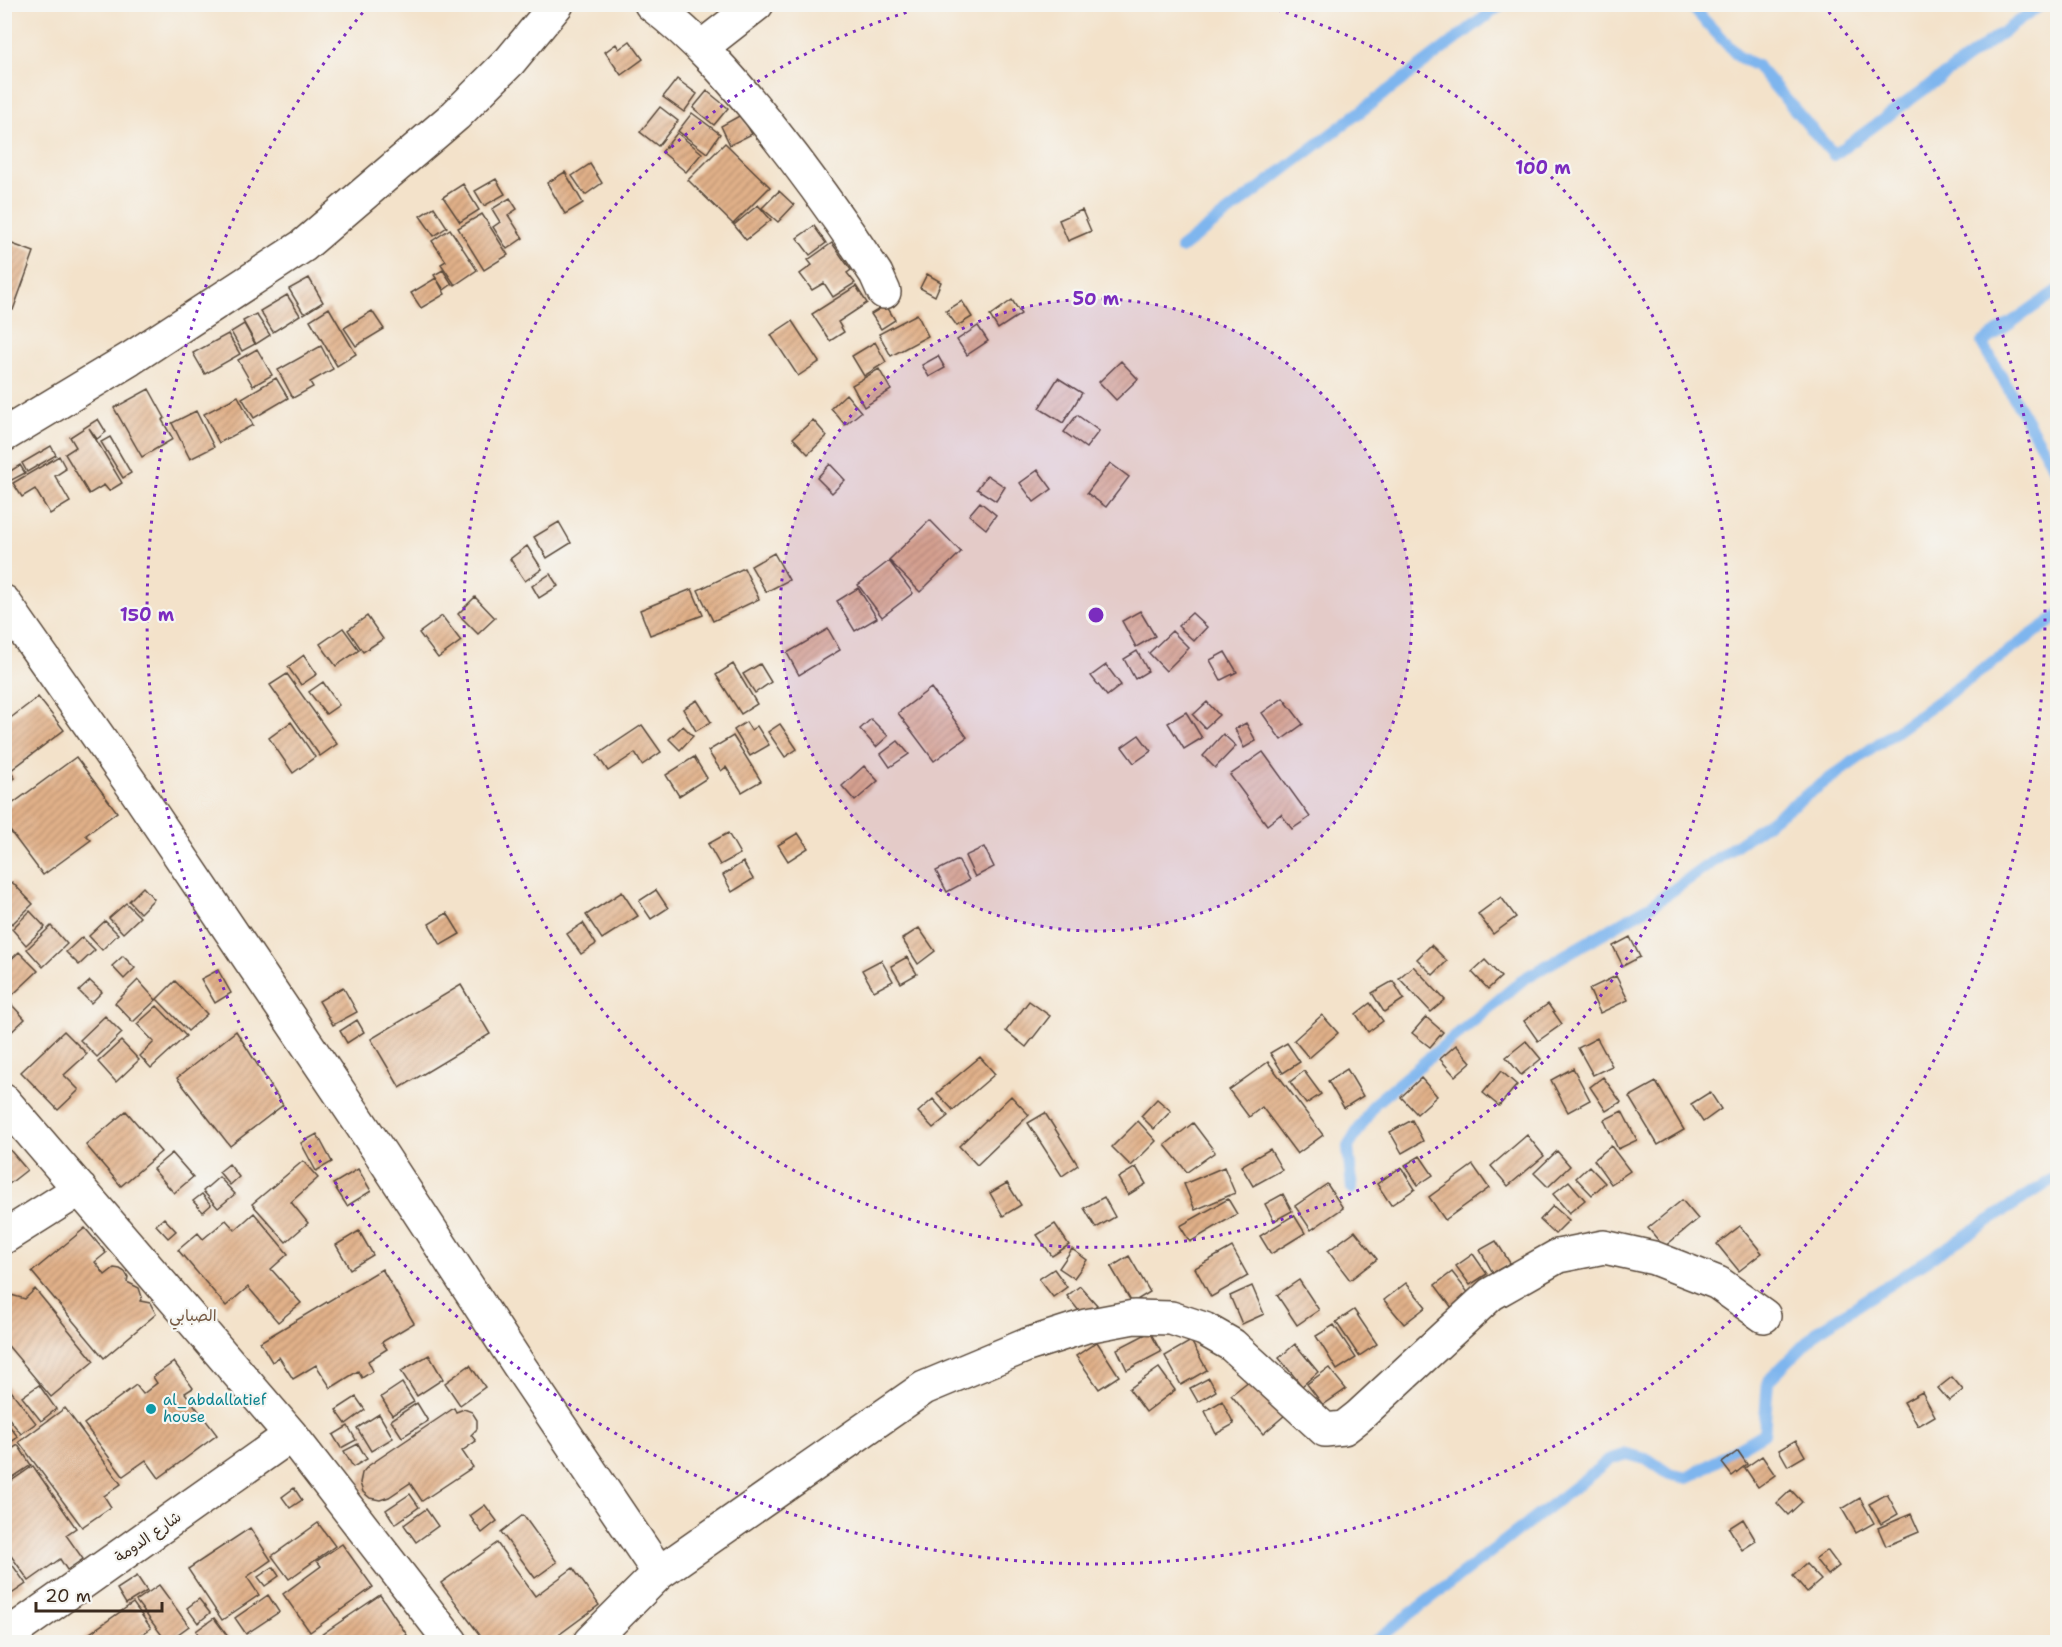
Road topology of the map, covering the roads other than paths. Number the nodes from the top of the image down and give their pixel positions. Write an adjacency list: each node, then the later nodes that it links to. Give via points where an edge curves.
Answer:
1 (557, 4): 6 (street, via 510,61 456,115 303,246 130,359)
2 (651, 4): 4 (street)
3 (757, 4): 4 (street)
4 (702, 47): 5 (street, via 806,171 876,274)
5 (884, 292)
6 (4, 435)
7 (4, 602): 13 (street, via 355,1115)
8 (4, 1101): 9 (street)
9 (80, 1189): 10 (street); 12 (street)
10 (4, 1237)
11 (1764, 1316): 13 (street, via 1718,1283 1654,1258 1604,1247 1558,1256 1491,1293 1358,1417 1344,1428 1325,1430 1232,1345 1204,1329 1171,1318 1134,1317 1086,1326 1027,1345 924,1388)
12 (291, 1435): 14 (street, شارع الدومة); 15 (street)
13 (659, 1573): 16 (street)
14 (4, 1638)
15 (451, 1642)
16 (590, 1642)

